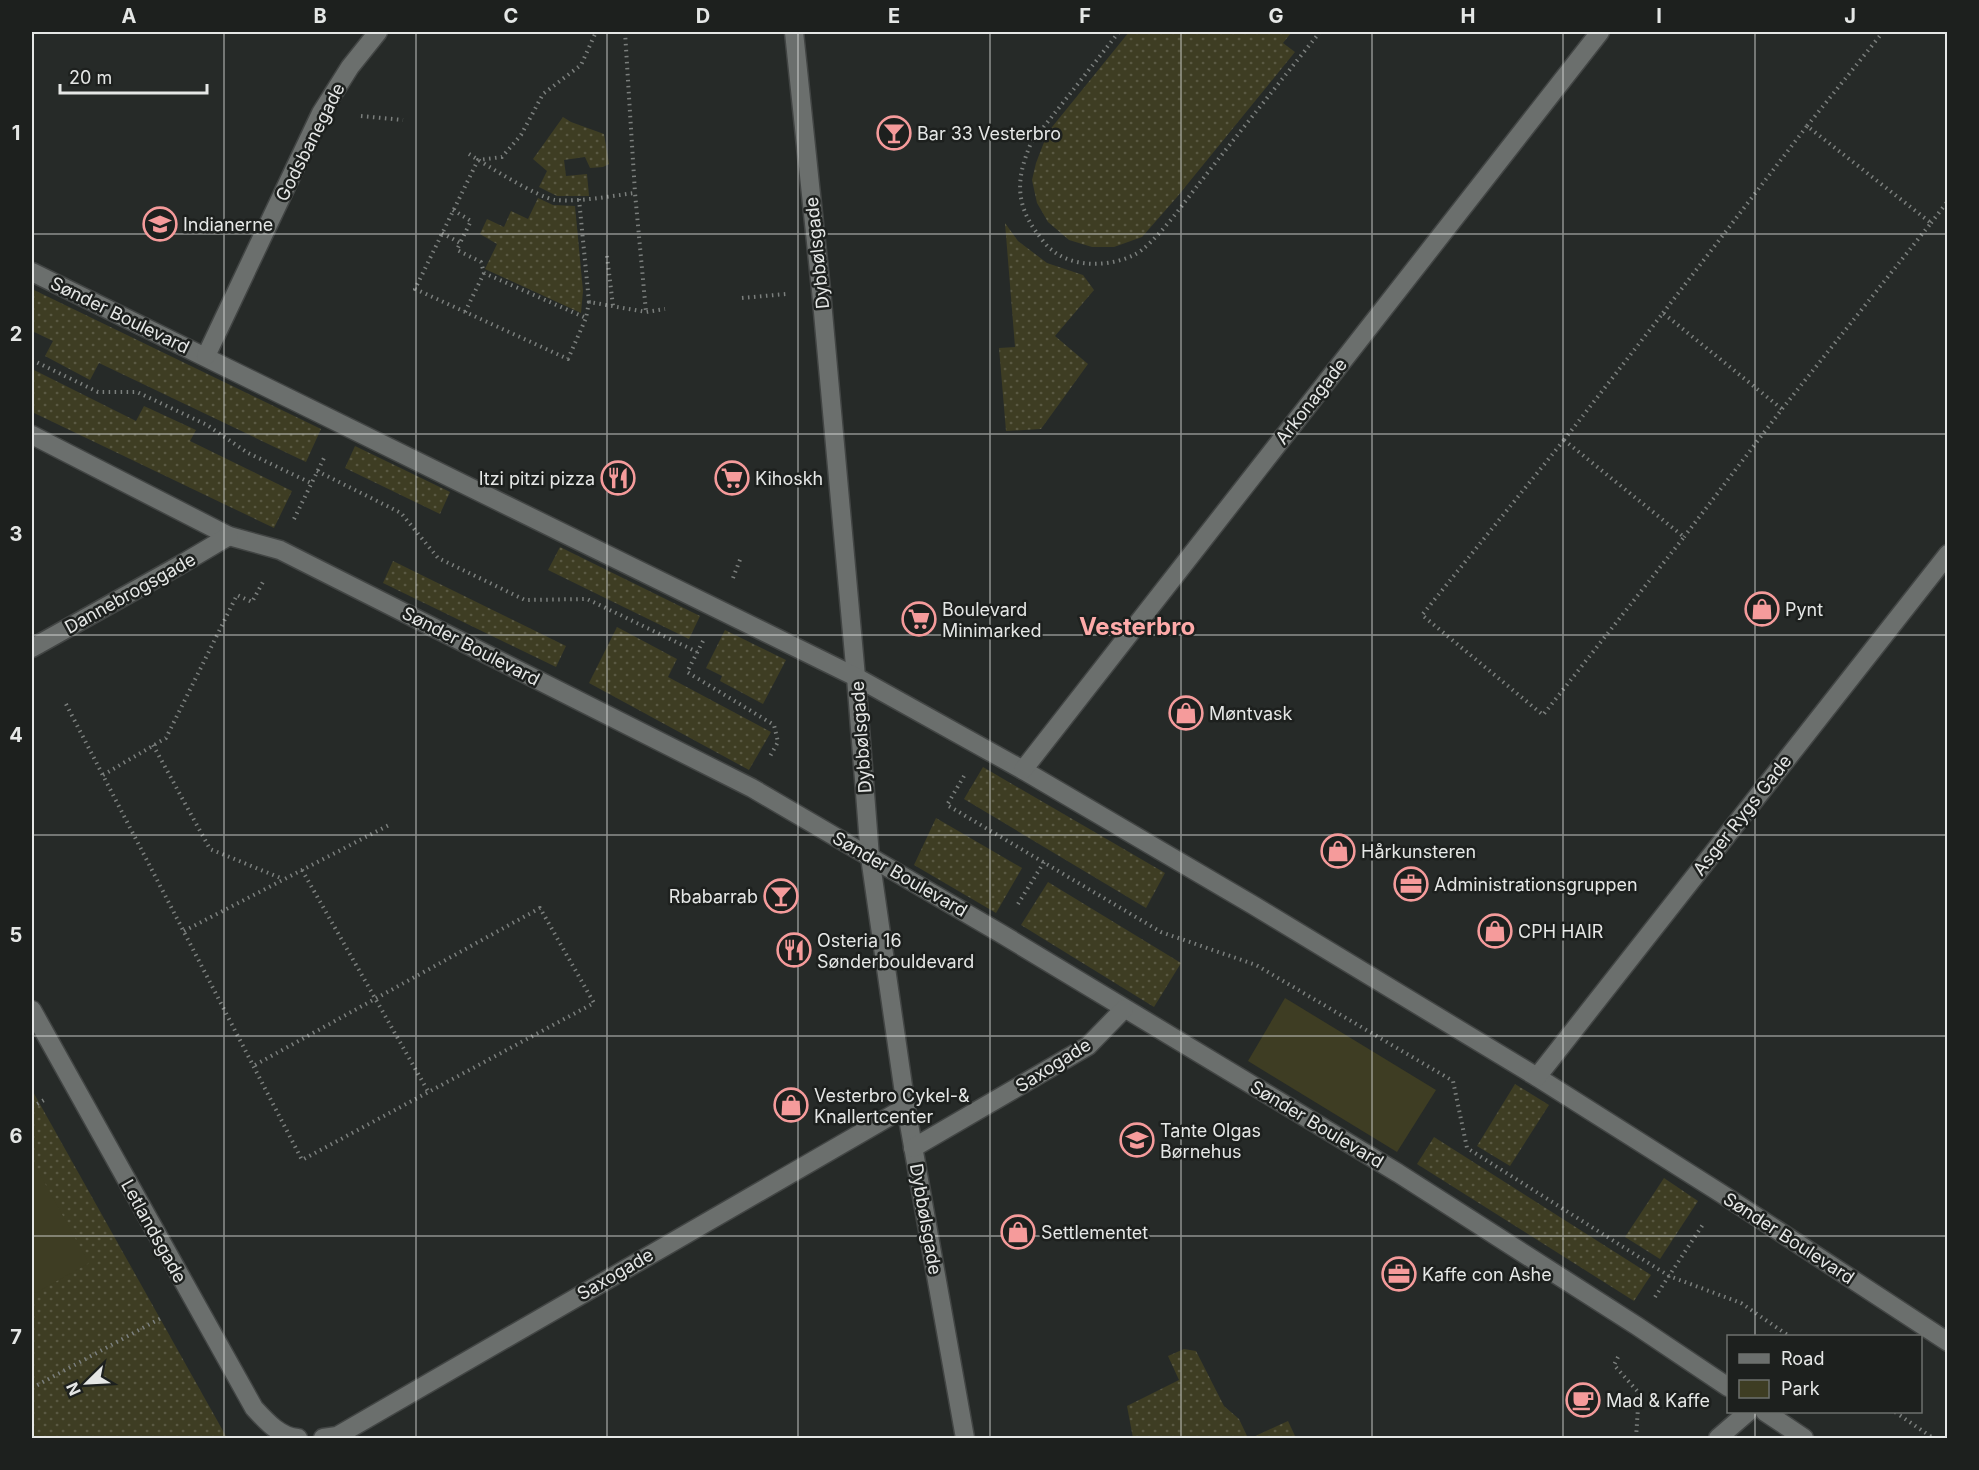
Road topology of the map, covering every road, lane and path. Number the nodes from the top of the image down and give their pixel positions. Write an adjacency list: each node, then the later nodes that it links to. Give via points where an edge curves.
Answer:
1 (378, 32): 31 (street, Godsbanegade, via 321,112)
2 (596, 32): 11 (path, via 581,65 543,94 521,135 502,157)
3 (625, 32): 12 (path)
4 (794, 32): 22 (street, Dybbølsgade)
5 (1119, 32): 6 (path, via 1031,143 1022,164 1019,185 1035,230 1051,250 1080,263 1117,261 1147,246)
6 (1320, 32)
7 (1600, 32): 51 (street, Arkonagade)
8 (1882, 32): 9 (path)
9 (1807, 126): 16 (path); 29 (path)
10 (469, 154): 11 (path)
11 (478, 160): 13 (path, via 554,200); 15 (path)
12 (635, 193): 13 (path); 28 (path)
13 (579, 199): 24 (path)
14 (1947, 201): 16 (path)
15 (453, 210): 17 (path); 18 (path, via 471,221)
16 (1931, 223): 33 (path)
17 (442, 233): 18 (path); 27 (path, via 415,289)
18 (460, 243): 21 (path, via 457,250 482,262)
19 (607, 255): 25 (path)
20 (32, 272): 31 (street, Sønder Boulevard)
21 (484, 273): 27 (path); 30 (path)
22 (821, 290): 23 (path); 47 (street, Dybbølsgade)
23 (742, 298)
24 (589, 302): 25 (path); 30 (path)
25 (613, 306): 28 (path)
26 (665, 309): 28 (path)
27 (465, 312): 30 (path, via 568,359)
28 (646, 312)
29 (1663, 313): 33 (path); 36 (path)
30 (586, 318)
31 (206, 356): 34 (street, Sønder Boulevard)
32 (32, 360): 38 (path, via 98,392 137,392 207,424 248,453)
33 (1782, 409): 40 (path)
34 (342, 423): 37 (path); 44 (street, Sønder Boulevard)
35 (32, 435): 39 (street, Sønder Boulevard)
36 (1564, 440): 40 (path); 40 (path, via 1422,615 1543,715)
37 (317, 471): 38 (path); 46 (path, via 401,513 438,558 525,600 587,599)
38 (311, 483): 41 (path)
39 (229, 536): 41 (street, Sønder Boulevard); 45 (street, Dannebrogsgade)
40 (1684, 537)
41 (280, 550): 49 (path, via 252,602 237,595 166,738); 53 (street, Sønder Boulevard)
42 (1947, 554): 65 (street, Asger Rygs Gade)
43 (741, 557): 44 (path)
44 (720, 609): 46 (path); 47 (street, Sønder Boulevard)
45 (32, 648)
46 (697, 652): 53 (path, via 687,672 774,724 778,742)
47 (856, 677): 50 (street, Sønder Boulevard); 55 (street, Dybbølsgade)
48 (66, 704): 52 (path)
49 (153, 745): 52 (path); 58 (path, via 210,849)
50 (981, 747): 51 (street, Sønder Boulevard); 56 (path, via 947,805)
51 (1023, 770): 65 (street, Sønder Boulevard)
52 (103, 775): 59 (path)
53 (752, 788): 55 (street, Sønder Boulevard)
54 (391, 824): 57 (path)
55 (870, 857): 60 (street, Sønder Boulevard); 67 (street, Dybbølsgade)
56 (1044, 862): 60 (path); 70 (path, via 1161,932 1256,965 1453,1081 1467,1148 1669,1276 1741,1303)
57 (302, 870): 58 (path); 61 (path)
58 (284, 879): 59 (path)
59 (184, 931): 64 (path)
60 (1000, 933): 63 (street, Sønder Boulevard)
61 (375, 998): 64 (path); 66 (path); 66 (path, via 540,908 594,1003)
62 (32, 1010): 69 (street, Letlandsgade)
63 (1124, 1010): 68 (street, Saxogade, via 1088,1046); 72 (street, Sønder Boulevard, via 1398,1173)
64 (255, 1065): 66 (path, via 302,1160)
65 (1537, 1077): 71 (street, Sønder Boulevard)
66 (429, 1093)
67 (906, 1107): 68 (street, Dybbølsgade); 79 (street, Saxogade, via 337,1436)
68 (913, 1148): 80 (street, Dybbølsgade)
69 (193, 1301): 73 (path); 77 (street, Letlandsgade, via 254,1408 271,1426)
70 (1788, 1335)
71 (1947, 1342)
72 (1727, 1386)
73 (32, 1388)
74 (1747, 1413): 81 (street)
75 (1766, 1413): 82 (street)
76 (1896, 1413): 83 (path)
77 (292, 1438): 78 (street)
78 (298, 1438)
79 (323, 1438)
80 (965, 1438)
81 (1718, 1438)
82 (1804, 1438)
83 (1933, 1438)

